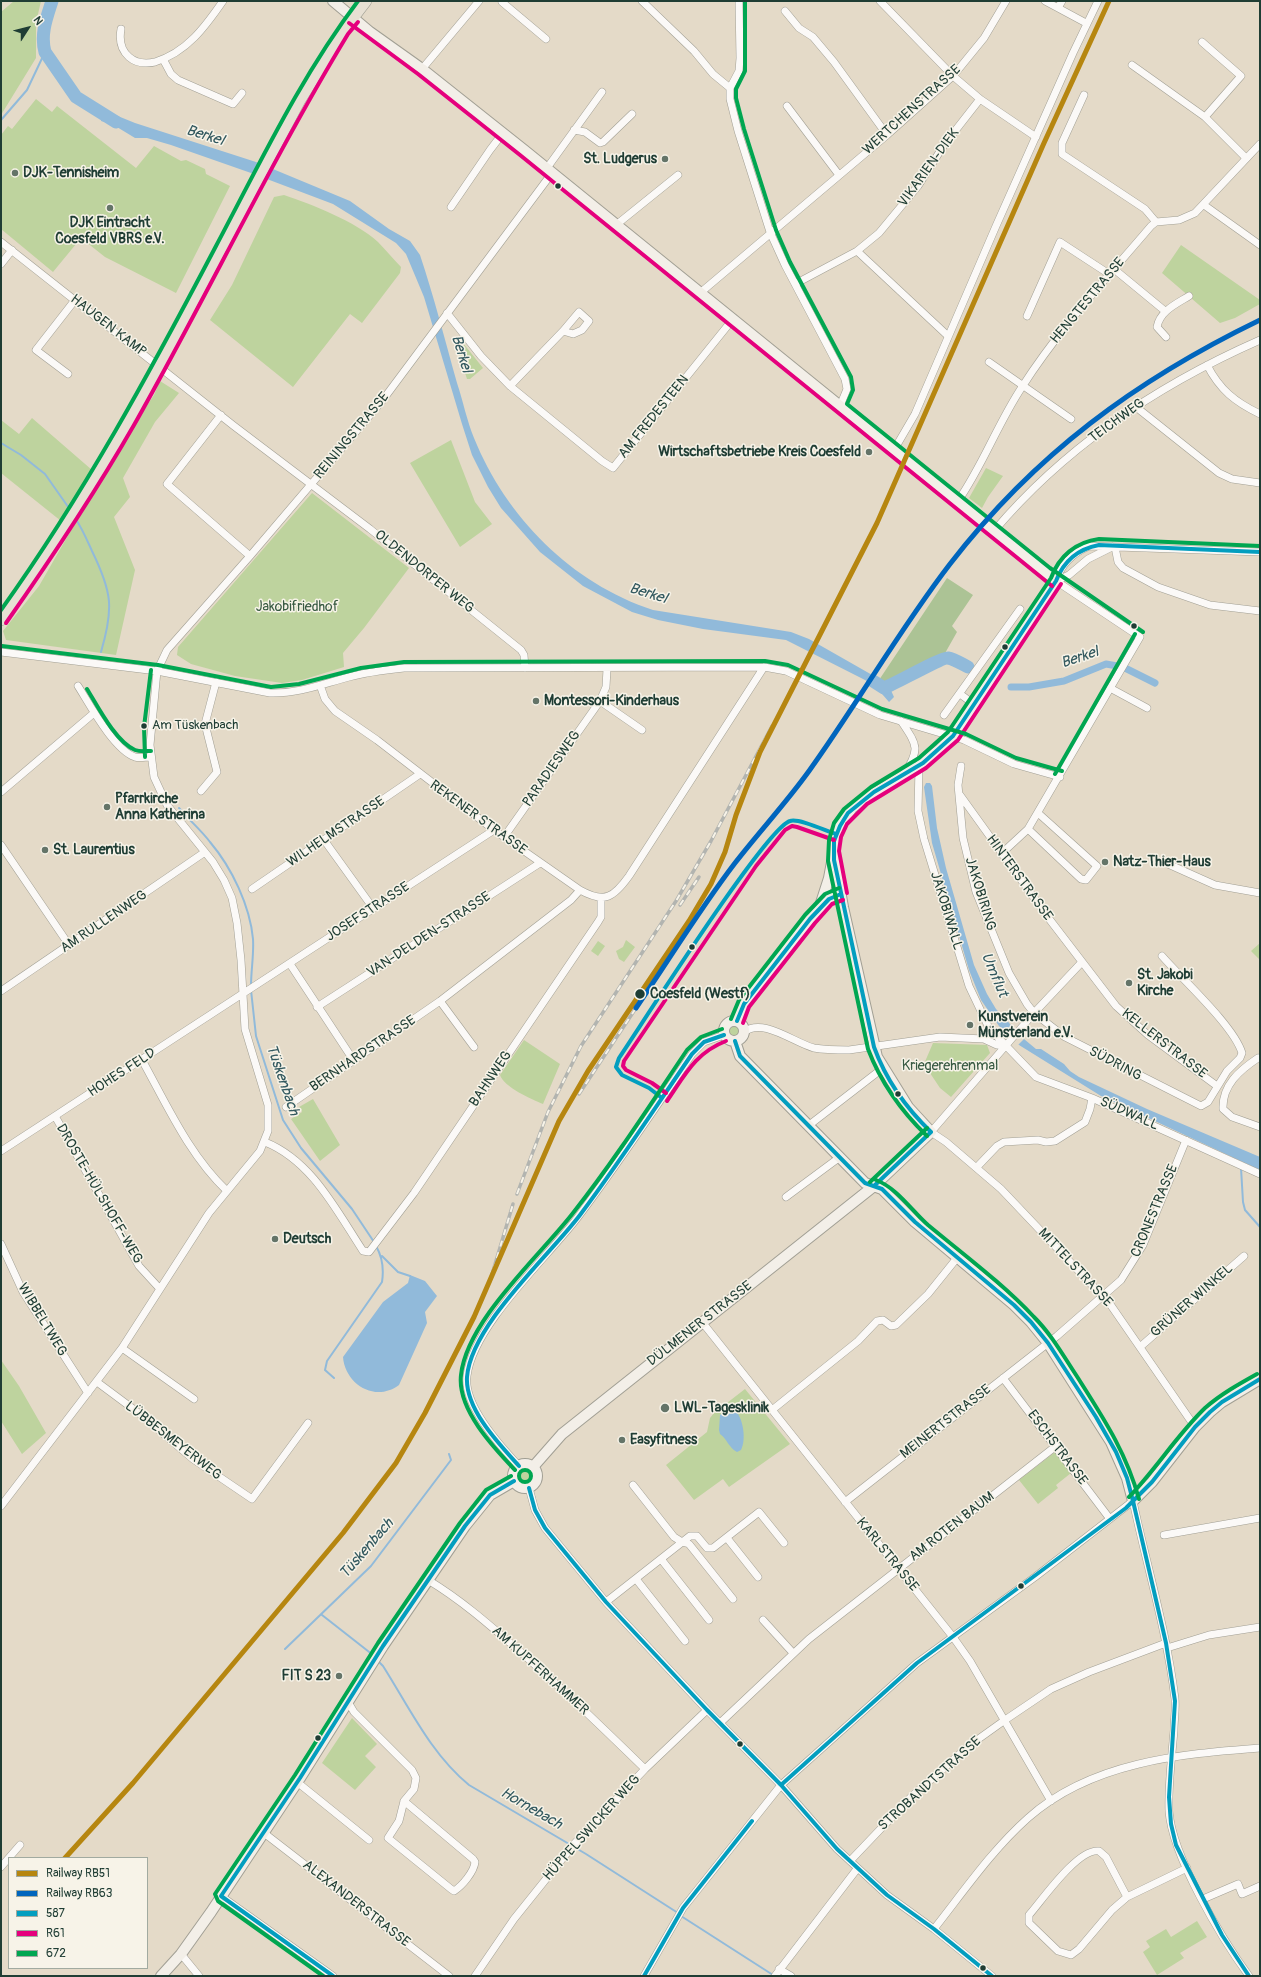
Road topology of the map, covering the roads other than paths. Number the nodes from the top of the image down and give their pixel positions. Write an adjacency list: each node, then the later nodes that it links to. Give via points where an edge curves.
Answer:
1 (223, 1): 20 (street, via 188,45)
2 (333, 1): 15 (street)
3 (366, 1): 15 (main road)
4 (479, 1): 22 (street)
5 (502, 1): 18 (street)
6 (642, 1): 24 (street)
7 (738, 1): 24 (street, via 739,71)
8 (880, 1): 23 (street)
9 (1006, 1): 23 (street, WERTCHENSTRASSE, via 984,38)
10 (1045, 1): 13 (street)
11 (1062, 1): 13 (street)
12 (1098, 1): 16 (street)
13 (1058, 8): 16 (street)
14 (785, 11): 34 (street, via 799,28 813,37 834,62)
15 (353, 18): 22 (street); 85 (main road, bridge, via 300,100 167,351 80,502 39,567)
16 (1086, 23): 35 (street)
17 (121, 29): 20 (street, via 123,49 132,60 146,64)
18 (546, 39)
19 (1202, 42): 31 (street, via 1241,76)
20 (163, 59): 26 (street, via 171,74 178,80 233,104)
21 (1132, 65): 31 (street)
22 (422, 69): 33 (street)
23 (953, 76): 28 (street); 34 (street, WERTCHENSTRASSE)
24 (730, 88): 45 (street, via 730,99 738,131)
25 (602, 92): 32 (street, REININGSTRASSE)
26 (242, 93)
27 (1084, 95): 43 (street, via 1062,143 1062,154 1145,210)
28 (980, 100): 35 (street); 49 (street, VIKARIEN-DIEK, via 944,145 904,205 879,233)
29 (787, 106): 40 (street)
30 (632, 114): 32 (street, via 600,143 581,130)
31 (1205, 117): 37 (street)
32 (574, 130): 38 (street, REININGSTRASSE)
33 (504, 134): 38 (street); 42 (street)
34 (887, 135): 40 (street, WERTCHENSTRASSE)
35 (1036, 137): 61 (street)
36 (1260, 144): 37 (street)
37 (1246, 158): 41 (street)
38 (550, 171): 44 (street); 57 (street, REININGSTRASSE)
39 (678, 175): 44 (street)
40 (839, 175): 45 (street, WERTCHENSTRASSE)
41 (1204, 205): 43 (street, via 1186,218); 47 (street)
42 (451, 207)
43 (1156, 222): 51 (street, HENGTESTRASSE)
44 (616, 225): 53 (street)
45 (770, 232): 52 (street); 53 (street, WERTCHENSTRASSE)
46 (1, 242): 48 (street, HAUGEN KAMP)
47 (1260, 245)
48 (12, 250): 50 (street); 55 (street, HAUGEN KAMP)
49 (857, 251): 52 (street, VIKARIEN-DIEK); 61 (street)
50 (1, 264)
51 (1112, 272): 56 (street); 58 (street, via 1060,242); 68 (street, HENGTESTRASSE, via 1055,338)
52 (795, 284): 69 (street, via 845,379 847,389)
53 (700, 293): 59 (street)
54 (1189, 296): 56 (street)
55 (75, 300): 66 (street, via 36,350); 72 (street, HAUGEN KAMP)
56 (1165, 311): 62 (street, via 1157,327)
57 (447, 313): 67 (street, AM FREDESTEEN, via 481,356); 76 (street, REININGSTRASSE, via 382,401)
58 (1026, 316)
59 (733, 320): 67 (street, AM FREDESTEEN, via 613,468); 69 (street)
60 (564, 331): 67 (street)
61 (948, 336): 74 (street, via 915,414)
62 (1166, 337)
63 (1260, 340): 65 (street, TEICHWEG)
64 (989, 362): 68 (street)
65 (1207, 365): 70 (street, TEICHWEG); 71 (street, via 1215,381 1224,391)
66 (68, 374)
67 (510, 386)
68 (1022, 386): 73 (street); 77 (street, HENGTESTRASSE)
69 (840, 406): 74 (street)
70 (1136, 407): 75 (street, via 1219,473 1232,479); 78 (street, TEICHWEG, via 1080,449 1038,485)
71 (1260, 414)
72 (221, 415): 76 (street, HAUGEN KAMP); 81 (street, via 166,484)
73 (1071, 419)
74 (894, 450): 77 (street)
75 (1260, 483)
76 (310, 485): 81 (street, REININGSTRASSE); 88 (street, OLDENDORPER WEG, via 370,528 521,650)
77 (958, 501): 78 (street)
78 (994, 531): 82 (street)
79 (1114, 547): 80 (street); 82 (street, via 1088,559 1069,575); 82 (street, via 1089,546 1077,552 1064,564); 84 (street, via 1122,568 1158,587 1210,606)
80 (1260, 552)
81 (250, 556): 90 (street, REININGSTRASSE, via 167,650)
82 (1056, 581): 94 (street, via 1140,637); 97 (street)
83 (1020, 609): 95 (street)
84 (1260, 611)
85 (1, 620)
86 (1, 652): 90 (street)
87 (764, 667): 89 (street); 101 (street, via 786,671 880,716); 128 (street, via 629,876 616,892)
88 (525, 668): 89 (street); 93 (street, via 404,668 366,672)
89 (607, 669): 96 (street, PARADIESWEG, via 606,687)
90 (157, 671): 91 (street); 104 (street, via 150,727)
91 (216, 682): 93 (street, via 282,693); 110 (street, via 205,724 217,772)
92 (78, 686): 99 (street)
93 (320, 686): 107 (street, REKENER STRASSE, via 325,699 335,711)
94 (1110, 688): 98 (street); 109 (street)
95 (960, 694): 97 (street); 100 (street)
96 (600, 701): 102 (street); 116 (street, PARADIESWEG)
97 (975, 705): 103 (street)
98 (1147, 708)
99 (94, 713): 104 (street, via 124,750 136,757); 111 (street)
100 (944, 715)
101 (901, 721): 103 (street); 108 (street, via 911,736 916,751 914,759)
102 (642, 730)
103 (953, 736): 105 (street); 109 (street, via 1014,764)
104 (151, 757): 119 (street, via 154,777 167,805)
105 (918, 766): 108 (street); 144 (street, JAKOBIWALL, via 919,820 951,930 979,1009 989,1028)
106 (961, 766): 112 (street, JAKOBIRING)
107 (420, 774): 115 (street, REKENER STRASSE); 117 (street, WILHELMSTRASSE)
108 (902, 776): 120 (street, via 848,812 838,830)
109 (1060, 777): 113 (street)
110 (201, 790)
111 (1, 792)
112 (959, 793): 121 (street, HINTERSTRASSE); 139 (street, JAKOBIRING, via 963,838 981,907 1009,973)
113 (1038, 813): 114 (street); 114 (street, via 1097,866 1086,880 1081,879)
114 (1028, 829): 121 (street)
115 (494, 830): 116 (street, REKENER STRASSE); 129 (street, JOSEFSTRASSE)
116 (504, 838): 122 (street, REKENER STRASSE)
117 (324, 840): 124 (street, WILHELMSTRASSE); 129 (street)
118 (1, 845): 131 (street)
119 (206, 852): 131 (street, AM RULLENWEG); 136 (street, via 221,874 232,898)
120 (833, 852): 127 (street); 130 (street, via 829,878)
121 (1001, 854): 133 (street, HINTERSTRASSE)
122 (540, 863): 125 (street, REKENER STRASSE); 138 (street, VAN-DELDEN-STRASSE)
123 (1168, 864): 126 (street, via 1214,885)
124 (252, 889)
125 (580, 890): 128 (street, REKENER STRASSE, via 592,897); 137 (street, BERNHARDSTRASSE, via 571,900)
126 (1260, 893)
127 (841, 894): 130 (street, via 829,899); 145 (street)
128 (601, 898): 159 (street, BAHNWEG, via 598,922 443,1151 369,1252 363,1251 329,1199 302,1165 287,1152)
129 (373, 908): 134 (street, JOSEFSTRASSE)
130 (819, 908): 140 (street, via 744,1004)
131 (69, 945): 135 (street, AM RULLENWEG)
132 (1162, 956): 151 (street, via 1212,1010 1239,1046 1241,1056)
133 (1082, 962): 139 (street); 151 (street, KELLERSTRASSE, via 1116,1006 1137,1026)
134 (290, 964): 136 (street, JOSEFSTRASSE); 138 (street)
135 (1, 991)
136 (244, 994): 148 (street, HOHES FELD); 159 (street, via 245,1029 269,1112)
137 (440, 1002): 146 (street); 149 (street, BERNHARDSTRASSE)
138 (317, 1007): 149 (street)
139 (1034, 1013): 144 (street); 151 (street, SÜDRING, via 1064,1037 1201,1106 1208,1102)
140 (737, 1021): 141 (street, via 743,1026); 142 (street, via 730,1021 725,1025)
141 (744, 1032): 143 (street, via 740,1039); 145 (street, via 752,1026 764,1027 814,1048 849,1050)
142 (724, 1034): 143 (street, via 728,1040); 185 (street, via 704,1042 692,1054 595,1194 505,1303 476,1349 467,1377 469,1394 483,1422)
143 (735, 1041): 155 (street, via 740,1056)
144 (1006, 1046): 145 (street, via 984,1039 940,1037); 152 (street, SÜDWALL, via 1036,1077); 157 (street)
145 (874, 1047): 150 (street)
146 (474, 1048)
147 (1258, 1058): 156 (street, via 1240,1070 1230,1083 1222,1109 1232,1117)
148 (142, 1060): 154 (street, HOHES FELD); 165 (street, via 190,1148)
149 (354, 1062): 153 (street, BERNHARDSTRASSE)
150 (883, 1068): 155 (street); 157 (street, via 908,1107)
151 (1218, 1086)
152 (1092, 1098): 158 (street, SÜDWALL); 162 (street, via 1090,1109 1081,1125 1055,1141 1000,1144)
153 (286, 1107)
154 (55, 1116): 160 (street, HOHES FELD); 170 (street, DROSTE-HÜLSHOFF-WEG, via 139,1266)
155 (808, 1126): 161 (street)
156 (1260, 1127)
157 (931, 1132): 162 (street, MITTELSTRASSE); 164 (street, DÜLMENER STRASSE)
158 (1186, 1140): 163 (street, SÜDWALL); 171 (street, CRONESTRASSE, via 1143,1245 1124,1276)
159 (265, 1142): 165 (street)
160 (1, 1151)
161 (840, 1157): 164 (street, via 865,1183); 166 (street)
162 (977, 1167): 171 (street, MITTELSTRASSE)
163 (1260, 1174)
164 (874, 1186): 169 (street, via 882,1189); 172 (street, DÜLMENER STRASSE)
165 (226, 1191): 170 (street)
166 (786, 1198)
167 (1, 1244): 179 (street, WIBBELTWEG, via 23,1292)
168 (1244, 1256): 174 (street, GRÜNER WINKEL)
169 (957, 1258): 173 (street, via 1019,1309); 181 (street, via 928,1294 896,1325 891,1326 883,1320 877,1321 858,1341)
170 (160, 1290): 175 (street)
171 (1101, 1296): 173 (street, CRONESTRASSE); 174 (street, MITTELSTRASSE, via 1110,1304)
172 (702, 1322): 181 (street, KARLSTRASSE); 186 (street, DÜLMENER STRASSE, via 562,1434)
173 (1048, 1343): 176 (street, MEINERTSTRASSE); 190 (street, via 1111,1442 1127,1478)
174 (1140, 1346): 183 (street, MITTELSTRASSE)
175 (122, 1348): 178 (street); 180 (street)
176 (1003, 1378): 184 (street, ESCHSTRASSE); 191 (street, MEINERTSTRASSE)
177 (1260, 1380): 183 (street, via 1222,1402)
178 (97, 1382): 179 (street); 182 (street, LÜBBESMEYERWEG, via 193,1459 252,1500)
179 (88, 1393): 192 (street)
180 (194, 1399)
181 (772, 1410): 191 (street, KARLSTRASSE)
182 (308, 1423)
183 (1195, 1427): 190 (street, via 1152,1482)
184 (1056, 1446): 194 (street, ESCHSTRASSE); 200 (street, AM ROTEN BAUM)
185 (519, 1466): 186 (street, via 526,1464); 187 (street, via 513,1473)
186 (533, 1467): 189 (street, via 537,1479)
187 (514, 1481): 189 (street, via 520,1488); 203 (street, via 490,1495 481,1504)
188 (633, 1485): 197 (street, via 674,1537)
189 (529, 1488): 205 (street, via 535,1510 545,1528)
190 (1133, 1501): 194 (street); 211 (street)
191 (845, 1502): 200 (street, KARLSTRASSE)
192 (1, 1506)
193 (1260, 1518): 195 (street)
194 (1110, 1519): 209 (street)
195 (1164, 1535)
196 (727, 1538): 197 (street, via 709,1549 697,1536 693,1535); 198 (street, via 760,1512); 201 (street)
197 (682, 1542): 199 (street); 204 (street, via 689,1544)
198 (784, 1543)
199 (661, 1559): 202 (street); 206 (street)
200 (898, 1568): 209 (street, KARLSTRASSE); 212 (street, AM ROTEN BAUM)
201 (758, 1577)
202 (636, 1579): 205 (street); 210 (street)
203 (428, 1580): 213 (street); 219 (street, AM KUPFERHAMMER, via 487,1622 546,1674)
204 (733, 1599)
205 (606, 1602): 214 (street)
206 (710, 1620)
207 (763, 1620): 212 (street)
208 (1260, 1627): 211 (street, STROBANDTSTRASSE)
209 (953, 1637): 215 (street, KARLSTRASSE); 221 (street, via 917,1663)
210 (685, 1641)
211 (1167, 1645): 215 (street, STROBANDTSTRASSE, via 1088,1672 1050,1689); 218 (street, via 1175,1701)
212 (793, 1653): 216 (street, AM ROTEN BAUM)
213 (348, 1702): 220 (street); 222 (street, via 354,1712 412,1770 416,1783)
214 (707, 1710): 216 (street); 219 (street, HÜPPELSWICKER WEG)
215 (1004, 1720): 223 (street, KARLSTRASSE); 229 (street, STROBANDTSTRASSE, via 970,1745 917,1792)
216 (720, 1723): 221 (street)
217 (1260, 1748): 218 (street)
218 (1172, 1757): 223 (street, via 1130,1766 1094,1778); 231 (street, via 1169,1811 1176,1844)
219 (645, 1769): 244 (street, HÜPPELSWICKER WEG, via 575,1842 514,1919)
220 (297, 1782): 224 (street); 225 (street)
221 (781, 1785): 229 (street); 245 (street, via 683,1908)
222 (404, 1801): 222 (street, via 473,1859 475,1866 454,1891 388,1838 399,1821)
223 (1051, 1801): 237 (street, via 1029,1817 995,1852)
224 (264, 1833): 234 (street); 243 (street, ALEXANDERSTRASSE)
225 (369, 1840)
226 (20, 1845): 227 (street)
227 (10, 1857)
228 (8, 1860): 230 (street)
229 (850, 1861): 232 (street)
230 (1, 1868)
231 (1187, 1868): 235 (street); 236 (street)
232 (857, 1869): 237 (street, via 887,1895); 239 (street)
233 (1260, 1886): 236 (street, via 1242,1894 1238,1884)
234 (221, 1896): 238 (street); 242 (street)
235 (1127, 1898): 235 (street, via 1106,1857 1094,1850 1066,1871 1029,1915 1029,1923 1058,1951 1071,1955 1112,1910)
236 (1203, 1899): 249 (street, via 1222,1935)
237 (934, 1929): 248 (street)
238 (181, 1954): 240 (street); 241 (street)
239 (779, 1969): 246 (street); 247 (street)
240 (161, 1976)
241 (199, 1976)
242 (333, 1976)
243 (449, 1976)
244 (475, 1976)
245 (644, 1976)
246 (775, 1976)
247 (791, 1976)
248 (992, 1976)
249 (1249, 1976)

